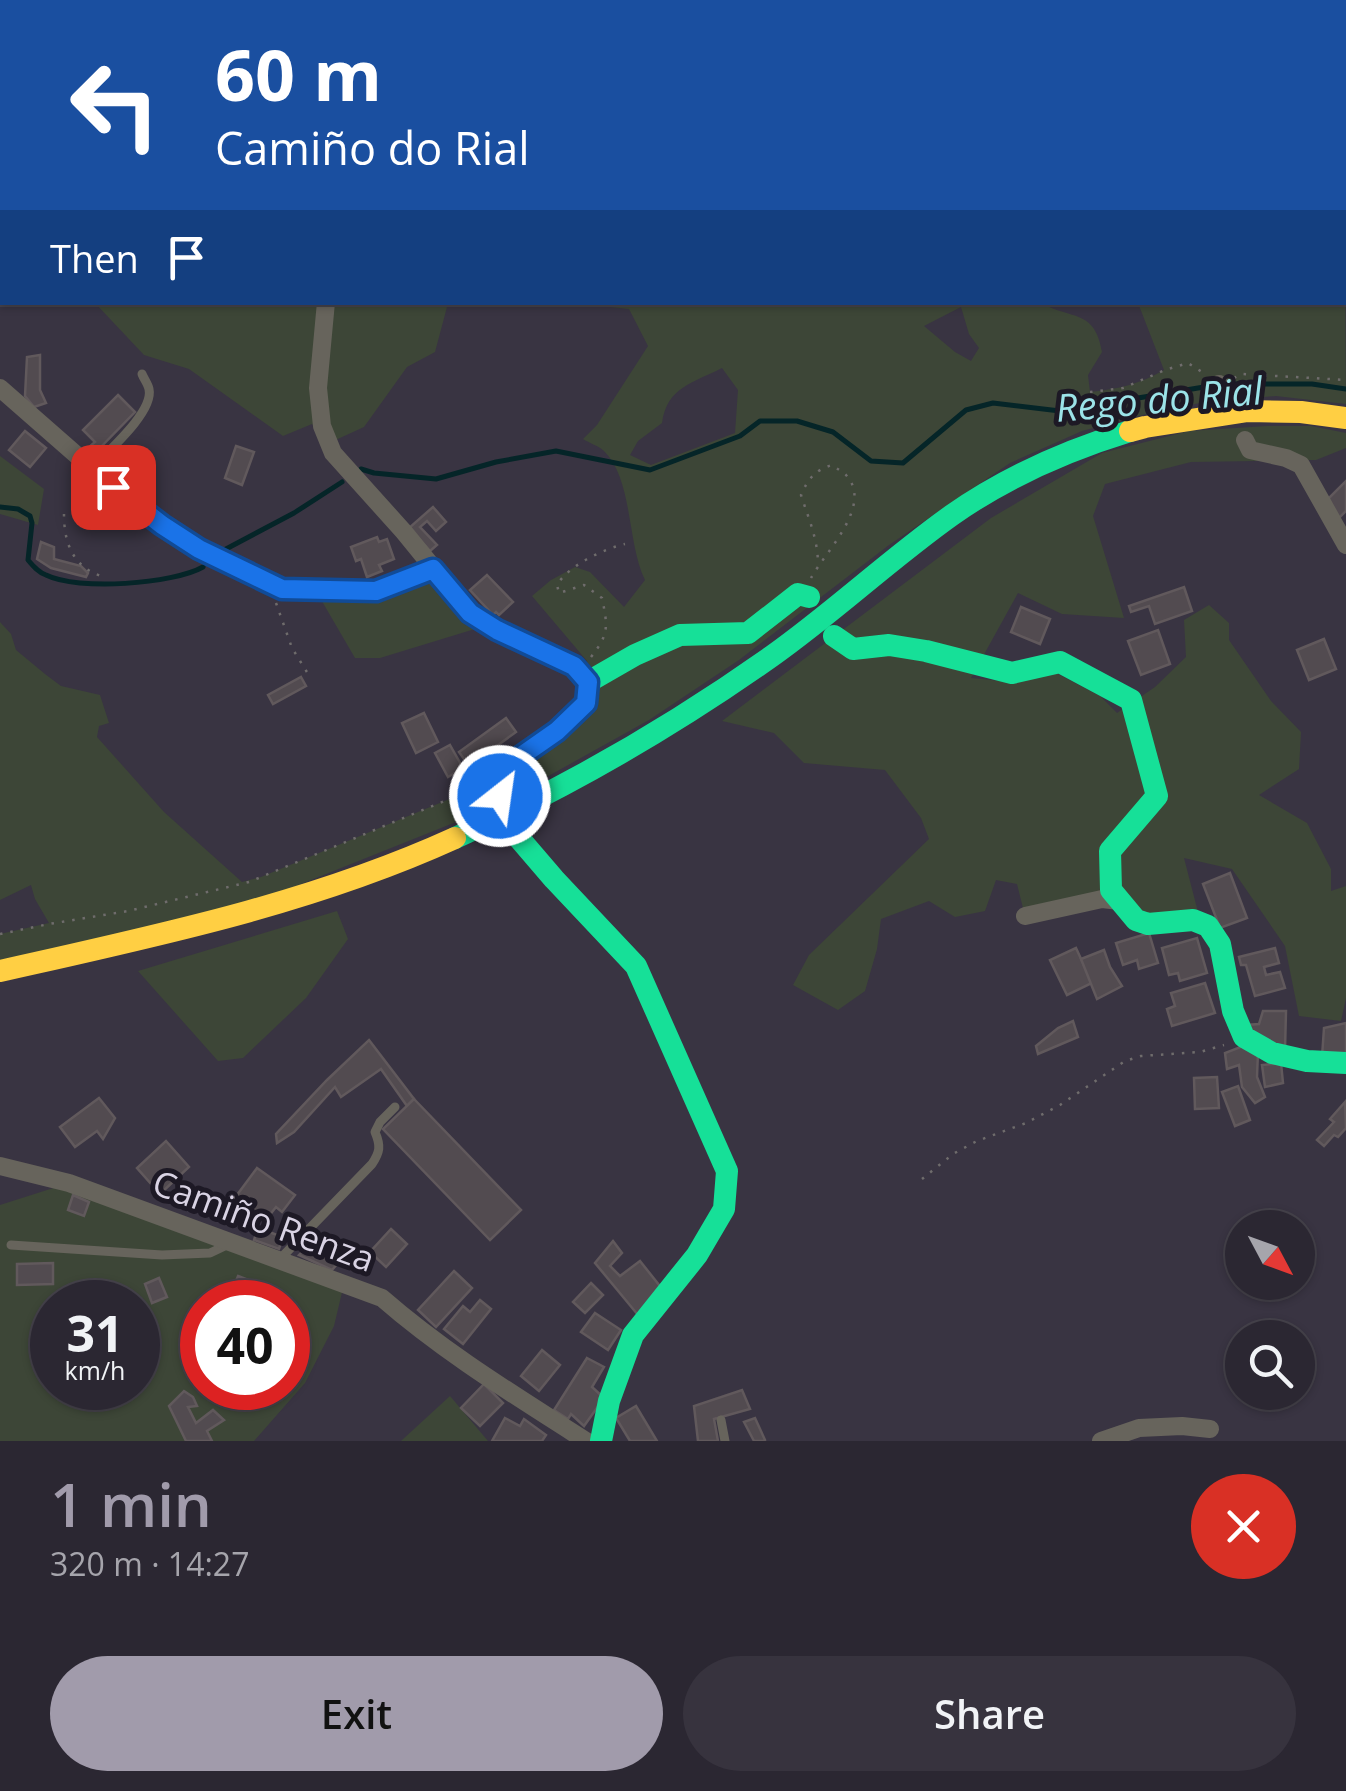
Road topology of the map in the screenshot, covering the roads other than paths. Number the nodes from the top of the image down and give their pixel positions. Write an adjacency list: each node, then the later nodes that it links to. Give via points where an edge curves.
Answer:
1 (326, 305): 8 (street, via 318,388 333,454)
2 (142, 374): 6 (lane, via 150,391 147,405)
3 (0, 388): 6 (street)
4 (1346, 418): 16 (street, via 1248,411 1145,427 1084,446 954,514 774,655 644,740 490,822 316,892 189,929)
5 (1245, 440): 7 (street, via 1250,450 1301,465)
6 (91, 468): 8 (street, via 199,549 282,589 376,591)
7 (1346, 545)
8 (433, 569): 11 (street, via 470,613 574,666)
9 (803, 596): 11 (street, via 748,633 680,635)
10 (834, 636): 14 (street, via 854,650 926,651 1012,673 1060,662 1131,700 1156,796 1110,850 1111,890)
11 (588, 682): 12 (street, via 586,703 504,768)
12 (500, 796)
13 (518, 838): 26 (street, via 636,966 727,1171 724,1210 633,1335)
14 (1120, 901): 15 (street); 17 (street, via 1148,924 1193,920 1208,926 1220,944 1244,1037 1272,1054)
15 (1025, 916)
16 (0, 971)
17 (1346, 1063)
18 (395, 1107): 22 (lane, via 375,1132 380,1144 372,1164)
19 (0, 1166): 20 (street, Camiño Renza, via 68,1183)
20 (232, 1243): 21 (lane, via 210,1253 162,1255); 22 (street, Camiño Renza)
21 (11, 1245)
22 (279, 1260): 25 (street, Camiño Renza, via 382,1298 473,1368)
23 (721, 1420): 27 (lane)
24 (1210, 1429): 28 (street, via 1140,1428)
25 (586, 1441)
26 (601, 1441)
27 (725, 1441)
28 (1100, 1441)

